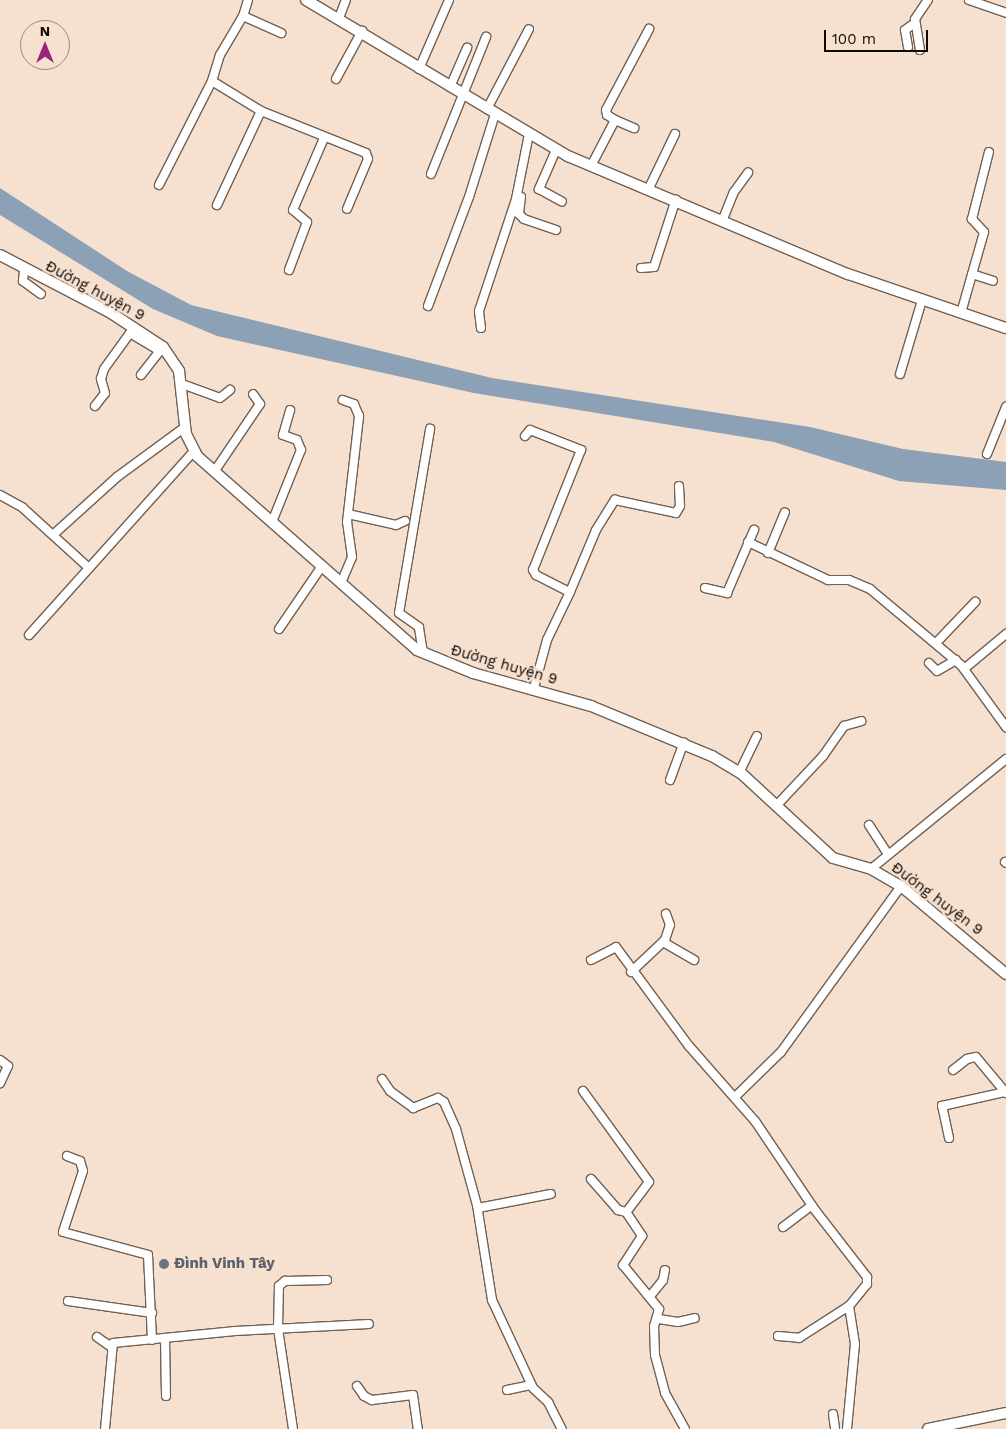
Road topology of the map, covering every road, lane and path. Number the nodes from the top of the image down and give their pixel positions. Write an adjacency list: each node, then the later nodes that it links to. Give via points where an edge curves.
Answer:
1 (248, 0): 10 (street)
2 (306, 0): 11 (street)
3 (346, 0): 11 (street)
4 (449, 0): 21 (street)
5 (928, 0): 12 (street)
6 (969, 0): 8 (street)
7 (999, 0): 8 (street)
8 (995, 8): 9 (street)
9 (1006, 13)
10 (243, 16): 16 (street); 23 (street, via 220,55)
11 (339, 18): 15 (street)
12 (915, 23): 18 (street, via 905,30); 20 (street)
13 (529, 29): 27 (street)
14 (649, 29): 28 (street, via 606,110 607,115)
15 (362, 31): 21 (street); 22 (street)
16 (281, 33)
17 (486, 37): 25 (street)
18 (908, 47)
19 (467, 48): 24 (street)
20 (920, 50)
21 (420, 69): 24 (street)
22 (336, 79)
23 (212, 81): 26 (street); 38 (street)
24 (450, 87): 25 (street)
25 (463, 95): 27 (street); 37 (street)
26 (261, 111): 32 (street); 42 (street)
27 (491, 111): 31 (street); 54 (street, via 470,197)
28 (615, 120): 29 (street); 35 (street)
29 (634, 128)
30 (675, 134): 39 (street)
31 (531, 135): 33 (street); 45 (street, via 519,214); 56 (street, via 516,199 479,311)
32 (324, 138): 43 (street, via 364,150 368,156); 48 (street, via 293,210 307,222)
33 (556, 150): 35 (street); 41 (street, via 539,189)
34 (989, 152): 50 (street, via 972,219 984,232)
35 (591, 166): 39 (street)
36 (748, 173): 44 (street, via 734,192)
37 (431, 174)
38 (159, 185)
39 (649, 188): 40 (street)
40 (676, 199): 44 (street); 47 (street, via 654,266)
41 (562, 202)
42 (217, 205)
43 (347, 209)
44 (723, 219): 53 (street, via 848,274)
45 (556, 230)
46 (0, 255): 49 (street, Đường huyện 9)
47 (641, 268)
48 (289, 270)
49 (24, 271): 52 (street, via 22,281); 58 (street, Đường huyện 9, via 111,313)
50 (972, 274): 51 (street); 55 (street)
51 (993, 281)
52 (41, 294)
53 (922, 300): 55 (street); 59 (street)
54 (428, 306)
55 (961, 313): 57 (street)
56 (481, 328)
57 (1006, 328)
58 (162, 349): 60 (street); 61 (street, Đường huyện 9, via 176,364); 65 (street, via 130,333 104,369 101,378 105,393)
59 (900, 374)
60 (141, 375)
61 (182, 384): 62 (street, via 220,398); 68 (street, Đường huyện 9)
62 (230, 390)
63 (253, 394): 73 (street, via 260,404)
64 (343, 400): 77 (street, via 354,404 359,416)
65 (95, 406)
66 (1006, 407): 72 (street)
67 (290, 410): 79 (street, via 283,435 298,440 301,450)
68 (185, 428): 71 (street, Đường huyện 9); 81 (street, via 117,477)
69 (430, 429): 94 (street, via 399,613 420,626)
70 (525, 436): 88 (street, via 530,430 580,448 533,570 536,575)
71 (194, 451): 73 (street, Đường huyện 9); 85 (street)
72 (988, 454)
73 (214, 472): 79 (street, Đường huyện 9)
74 (679, 486): 88 (street, via 680,506 676,513 615,500 596,530)
75 (0, 495): 81 (street)
76 (785, 512): 83 (street)
77 (348, 514): 78 (street, via 396,525); 86 (street, via 352,557)
78 (405, 520)
79 (272, 522): 84 (street, Đường huyện 9)
80 (754, 530): 82 (street)
81 (54, 534): 85 (street)
82 (748, 542): 83 (street); 87 (street, via 726,593)
83 (768, 553): 93 (street, via 790,565 804,566 828,580 859,583)
84 (322, 566): 86 (street, Đường huyện 9); 90 (street)
85 (90, 568): 92 (street)
86 (341, 583): 94 (street, Đường huyện 9)
87 (705, 588)
88 (570, 592): 98 (street, via 547,640)
89 (974, 602): 93 (street)
90 (279, 629)
91 (1006, 634): 97 (street)
92 (29, 635)
93 (936, 643): 95 (street)
94 (423, 653): 98 (street, Đường huyện 9, via 473,673)
95 (956, 660): 96 (street, via 937,671); 97 (street)
96 (929, 663)
97 (964, 668): 100 (street)
98 (534, 688): 102 (street, Đường huyện 9)
99 (861, 721): 106 (street, via 844,726 823,756)
100 (1006, 727)
101 (757, 736): 104 (street)
102 (684, 742): 104 (street, Đường huyện 9); 105 (street)
103 (1006, 759): 108 (street)
104 (739, 773): 106 (street, Đường huyện 9)
105 (670, 780)
106 (776, 806): 109 (street, Đường huyện 9, via 833,858)
107 (869, 825): 108 (street)
108 (888, 854): 109 (street)
109 (871, 869): 110 (street, Đường huyện 9)
110 (901, 886): 116 (street, Đường huyện 9); 123 (street, via 781,1052)
111 (666, 914): 112 (street, via 670,925)
112 (664, 942): 114 (street); 115 (street)
113 (591, 960): 115 (street, via 615,946)
114 (694, 960)
115 (631, 972): 123 (street)
116 (1006, 974)
117 (0, 1060): 120 (street, via 8,1066)
118 (953, 1070): 122 (street, via 967,1059 976,1057)
119 (382, 1079): 129 (street, via 390,1091 413,1108 438,1098 444,1102 456,1129)
120 (0, 1083)
121 (583, 1091): 130 (street, via 649,1182)
122 (1006, 1092): 124 (street, via 942,1106)
123 (734, 1097): 128 (street, via 783,1158)
124 (949, 1138)
125 (67, 1156): 137 (street, via 80,1161 83,1170 63,1232 148,1255)
126 (591, 1179): 130 (street, via 618,1210)
127 (551, 1194): 129 (street)
128 (812, 1204): 131 (street); 136 (street, via 867,1277 867,1284)
129 (478, 1208): 147 (street, via 492,1300)
130 (626, 1212): 134 (street, via 642,1236 623,1265)
131 (783, 1227)
132 (665, 1270): 134 (street, via 663,1280)
133 (327, 1280): 141 (street, via 281,1282)
134 (651, 1295): 139 (street, via 659,1309)
135 (68, 1301): 137 (street)
136 (849, 1306): 142 (street, via 799,1338); 160 (street, via 855,1344)
137 (152, 1313): 145 (street)
138 (695, 1318): 139 (street, via 678,1322)
139 (659, 1319): 158 (street, via 654,1326 655,1355 665,1393)
140 (369, 1324): 141 (street)
141 (278, 1329): 144 (street); 155 (street)
142 (778, 1336)
143 (97, 1337): 146 (street)
144 (166, 1338): 145 (street); 150 (street)
145 (152, 1340): 146 (street)
146 (110, 1346): 154 (street)
147 (531, 1385): 149 (street); 157 (street, via 548,1402)
148 (357, 1386): 156 (street, via 372,1400 413,1395)
149 (507, 1390)
150 (166, 1396)
151 (1006, 1413): 153 (street)
152 (833, 1414): 159 (street)
153 (948, 1427): 161 (street)
154 (105, 1429)
155 (293, 1429)
156 (418, 1429)
157 (562, 1429)
158 (685, 1429)
159 (835, 1429)
160 (847, 1429)
161 (928, 1429)

